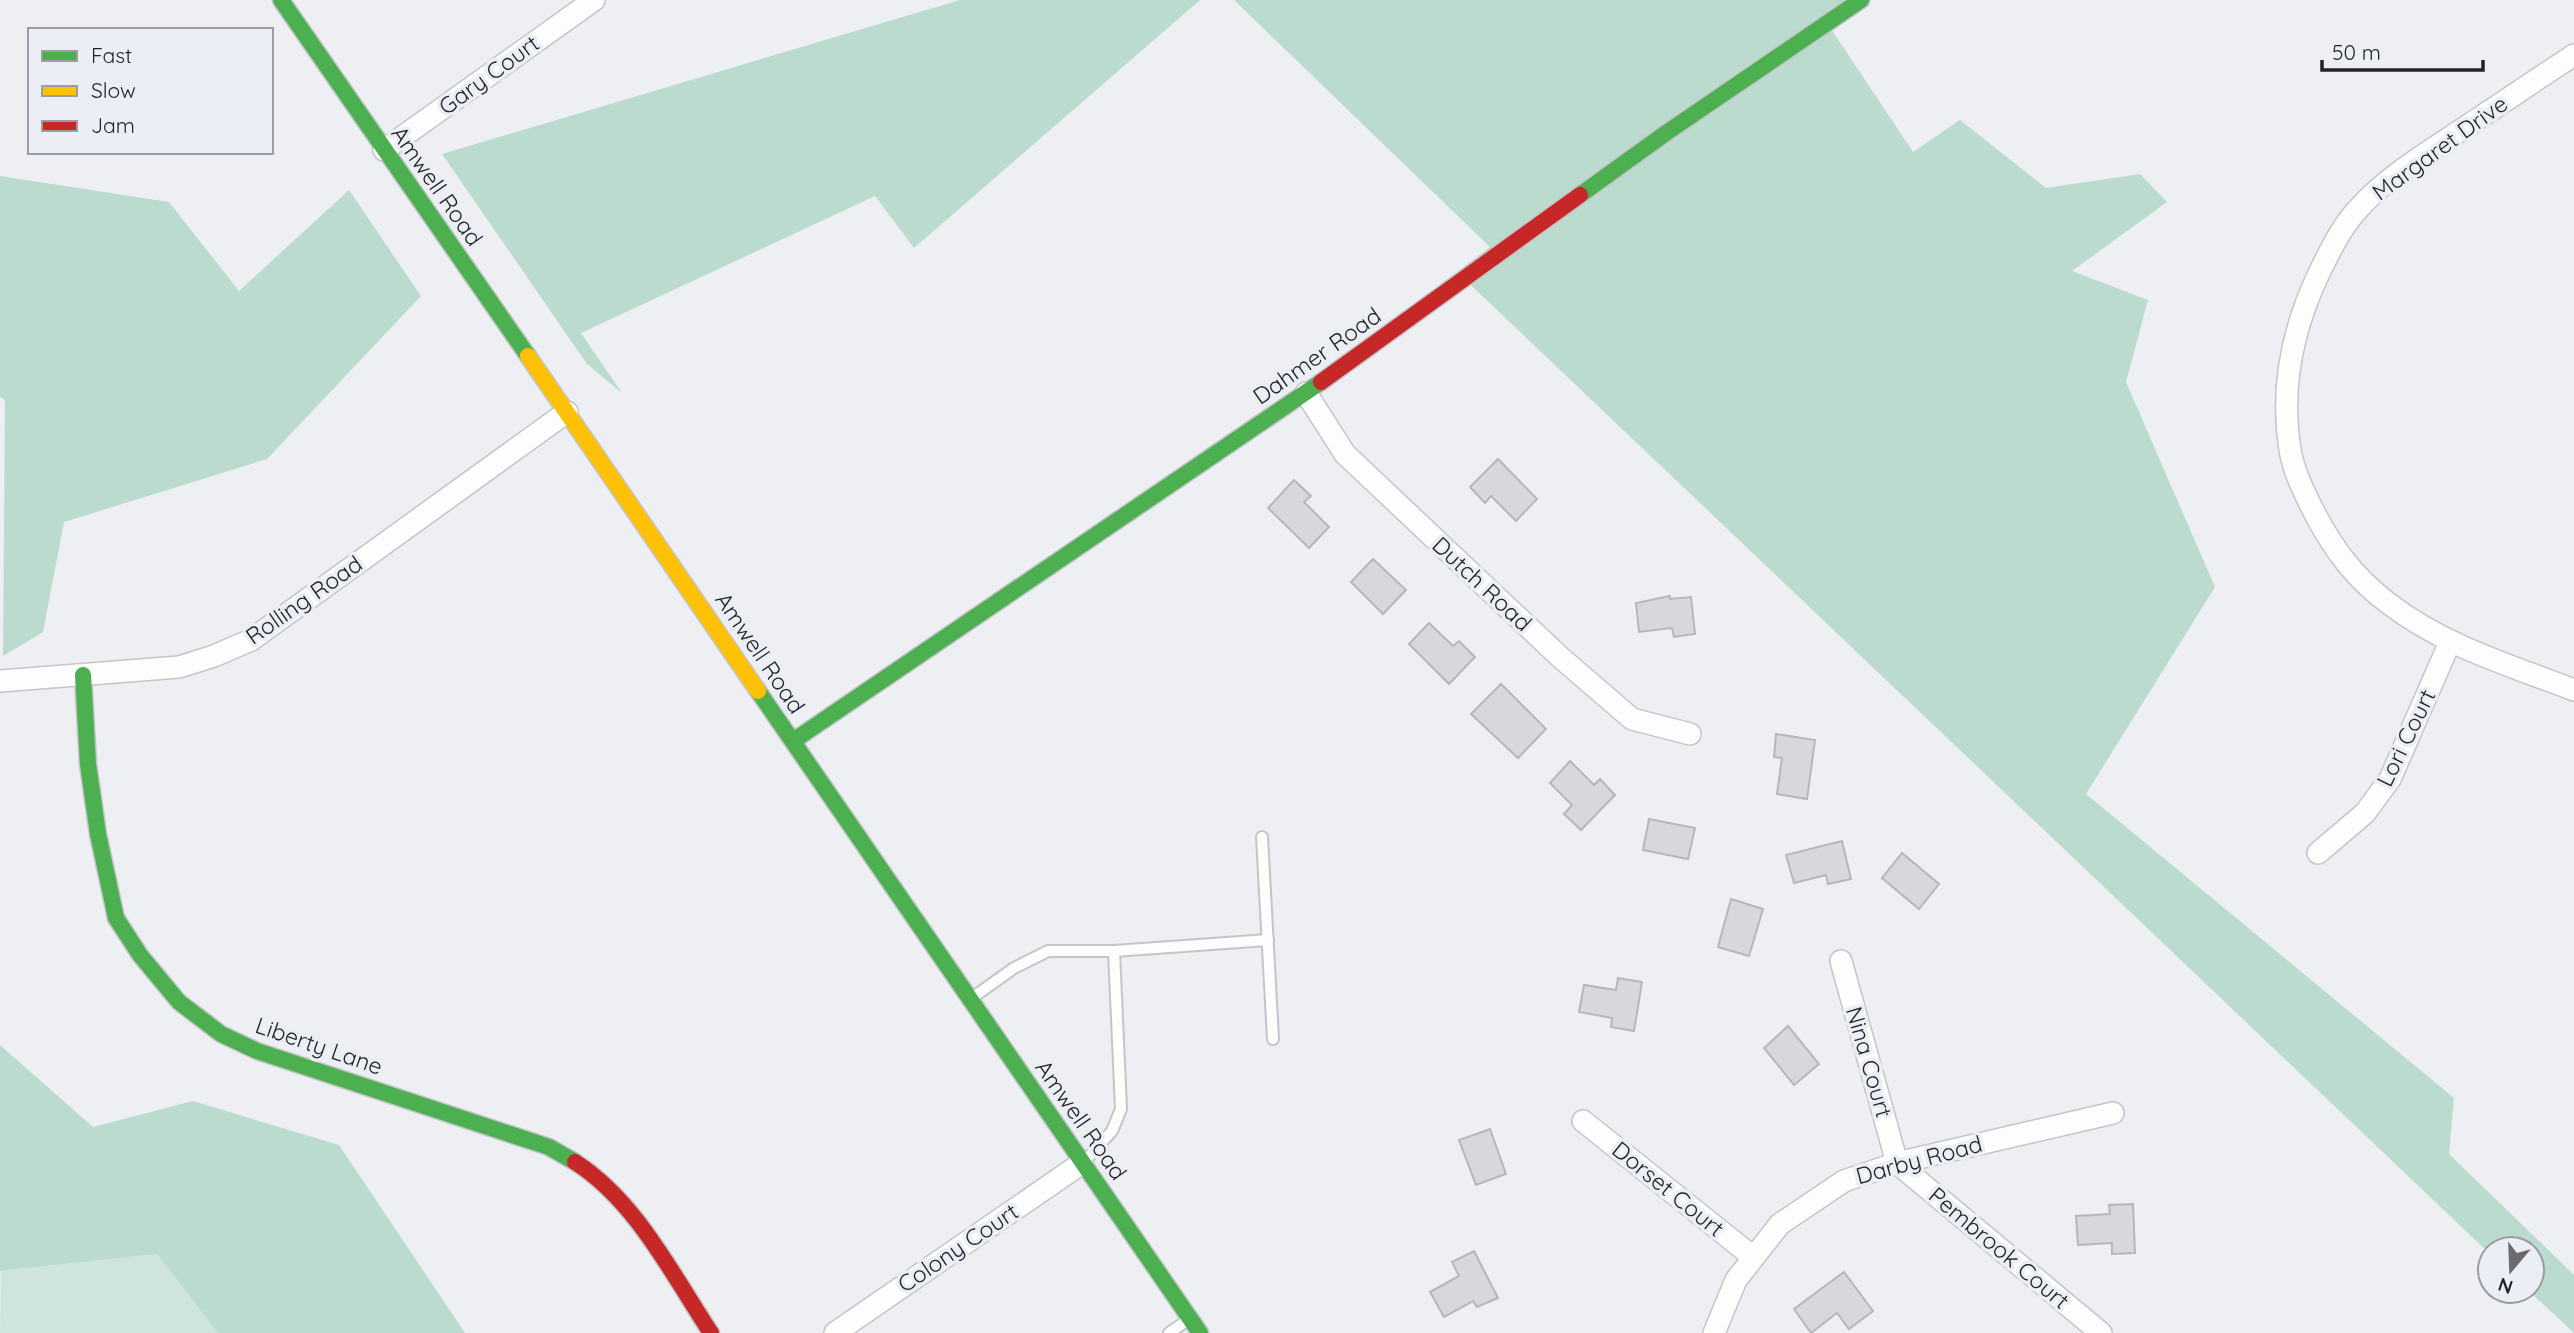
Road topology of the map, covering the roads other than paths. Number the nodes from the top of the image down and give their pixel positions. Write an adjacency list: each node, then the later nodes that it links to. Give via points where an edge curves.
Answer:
1 (281, 0): 5 (street, Amwell Road)
2 (594, 0): 5 (street, Gary Court)
3 (1860, 0): 6 (street, Dahmer Road, via 1665,133)
4 (2574, 55): 8 (street, Margaret Drive, via 2424,155 2357,209 2338,234 2314,283 2294,340 2286,383 2290,451 2300,484 2331,545 2386,602)
5 (384, 150): 7 (street, Amwell Road)
6 (1306, 393): 12 (street, Dutch Road, via 1345,454 1560,657 1632,719); 13 (street, Dahmer Road)
7 (567, 412): 9 (street, Rolling Road, via 251,640 179,667); 13 (street, Amwell Road)
8 (2450, 642): 11 (street, Margaret Drive); 15 (street, Lori Court, via 2390,779 2365,813)
9 (83, 675): 10 (street, Rolling Road); 27 (street, Liberty Lane, via 88,764 116,918 139,955 179,1002 221,1034 257,1051 549,1147 581,1165 630,1213)
10 (0, 681)
11 (2574, 690)
12 (1690, 734)
13 (793, 741): 19 (street, Amwell Road)
14 (1262, 837): 16 (lane)
15 (2318, 853)
16 (1268, 940): 17 (lane); 20 (lane)
17 (1114, 951): 19 (lane, via 1048,951 1014,968); 23 (lane, via 1121,1109 1112,1131)
18 (1841, 961): 24 (street, Nina Court)
19 (970, 1000): 23 (street, Amwell Road)
20 (1273, 1039)
21 (2113, 1113): 24 (street, Darby Road)
22 (1583, 1121): 25 (street, Dorset Court)
23 (1082, 1163): 26 (street, Amwell Road); 28 (street, Colony Court)
24 (1898, 1163): 25 (street, Darby Road, via 1844,1181 1780,1224); 32 (street, Pembrook Court)
25 (1753, 1257): 31 (street, Darby Road, via 1736,1280)
26 (1190, 1319): 29 (lane); 30 (street, Amwell Road)
27 (711, 1333)
28 (835, 1333)
29 (1169, 1333)
30 (1200, 1333)
31 (1714, 1333)
32 (2101, 1333)

